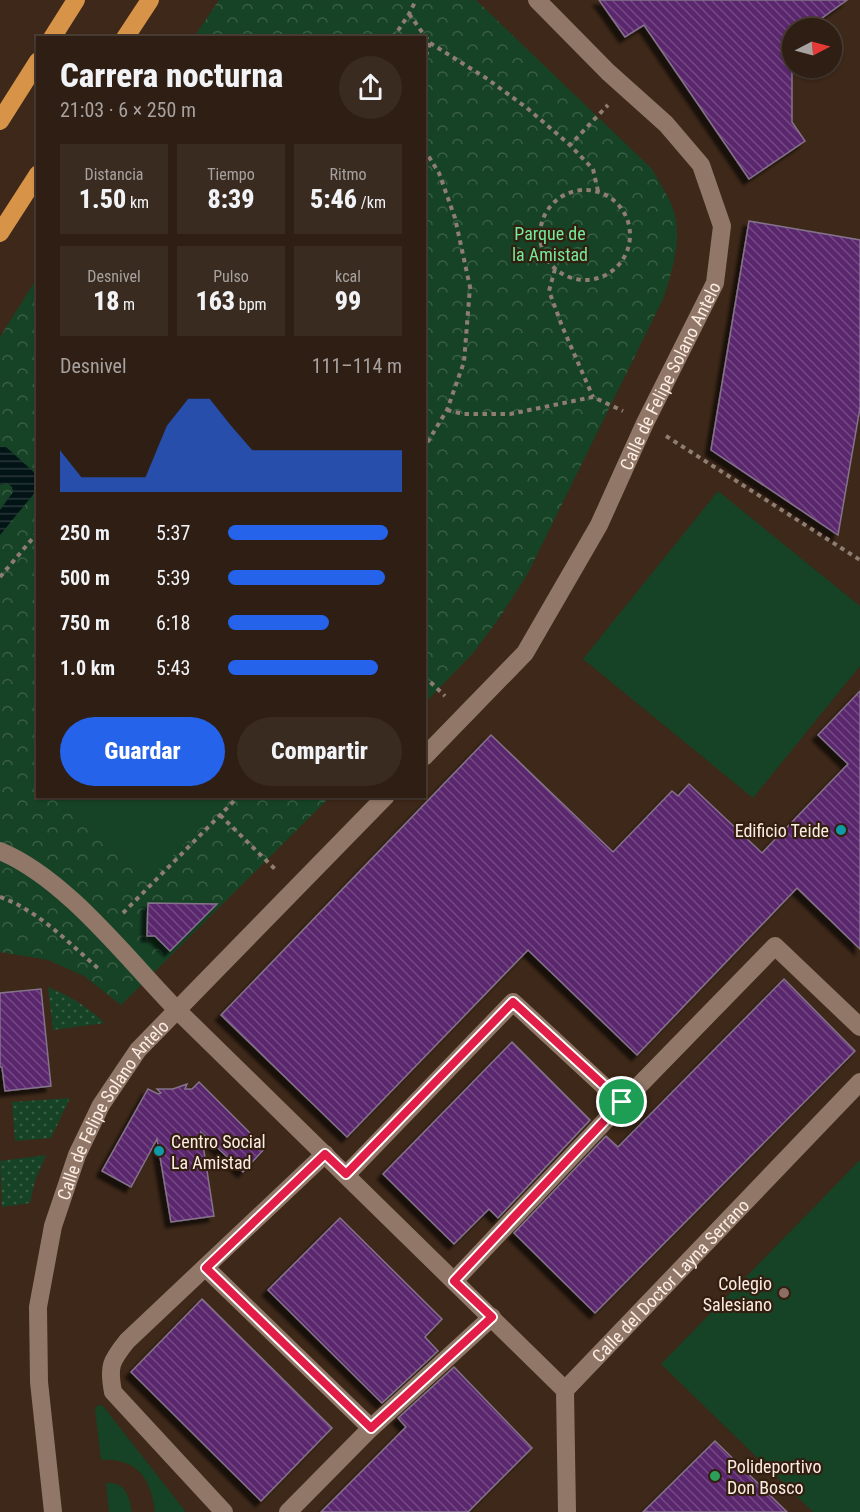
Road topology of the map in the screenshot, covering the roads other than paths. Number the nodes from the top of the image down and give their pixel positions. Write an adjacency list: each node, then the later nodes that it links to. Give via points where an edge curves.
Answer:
1 (76, 0): 4 (highway)
2 (150, 0): 5 (highway)
3 (537, 0): 10 (street, Calle de Felipe Solano Antelo, via 666,124 701,165 722,226 716,283 598,525 525,652)
4 (53, 36)
5 (127, 36)
6 (36, 64): 7 (highway)
7 (0, 120)
8 (36, 177): 9 (highway)
9 (0, 233)
10 (426, 755)
11 (384, 798): 13 (street, Calle de Felipe Solano Antelo)
12 (0, 851): 13 (street, via 59,889)
13 (178, 1010): 17 (street); 24 (street, Calle de Felipe Solano Antelo, via 138,1050 101,1105 77,1155 53,1226 38,1307 39,1382)
14 (860, 1027): 16 (street, via 775,946)
15 (860, 1082): 22 (street, Calle del Doctor Layna Serrano)
16 (622, 1102): 18 (street, via 513,1002); 20 (street)
17 (325, 1154): 18 (street); 19 (street)
18 (346, 1174): 20 (street)
19 (206, 1268): 23 (street); 25 (street, via 127,1341 112,1360 109,1373 113,1392)
20 (454, 1281): 21 (street)
21 (492, 1317): 22 (street); 23 (street)
22 (565, 1390): 27 (street)
23 (371, 1428): 26 (street)
24 (53, 1512)
25 (224, 1512)
26 (288, 1512)
27 (567, 1512)

